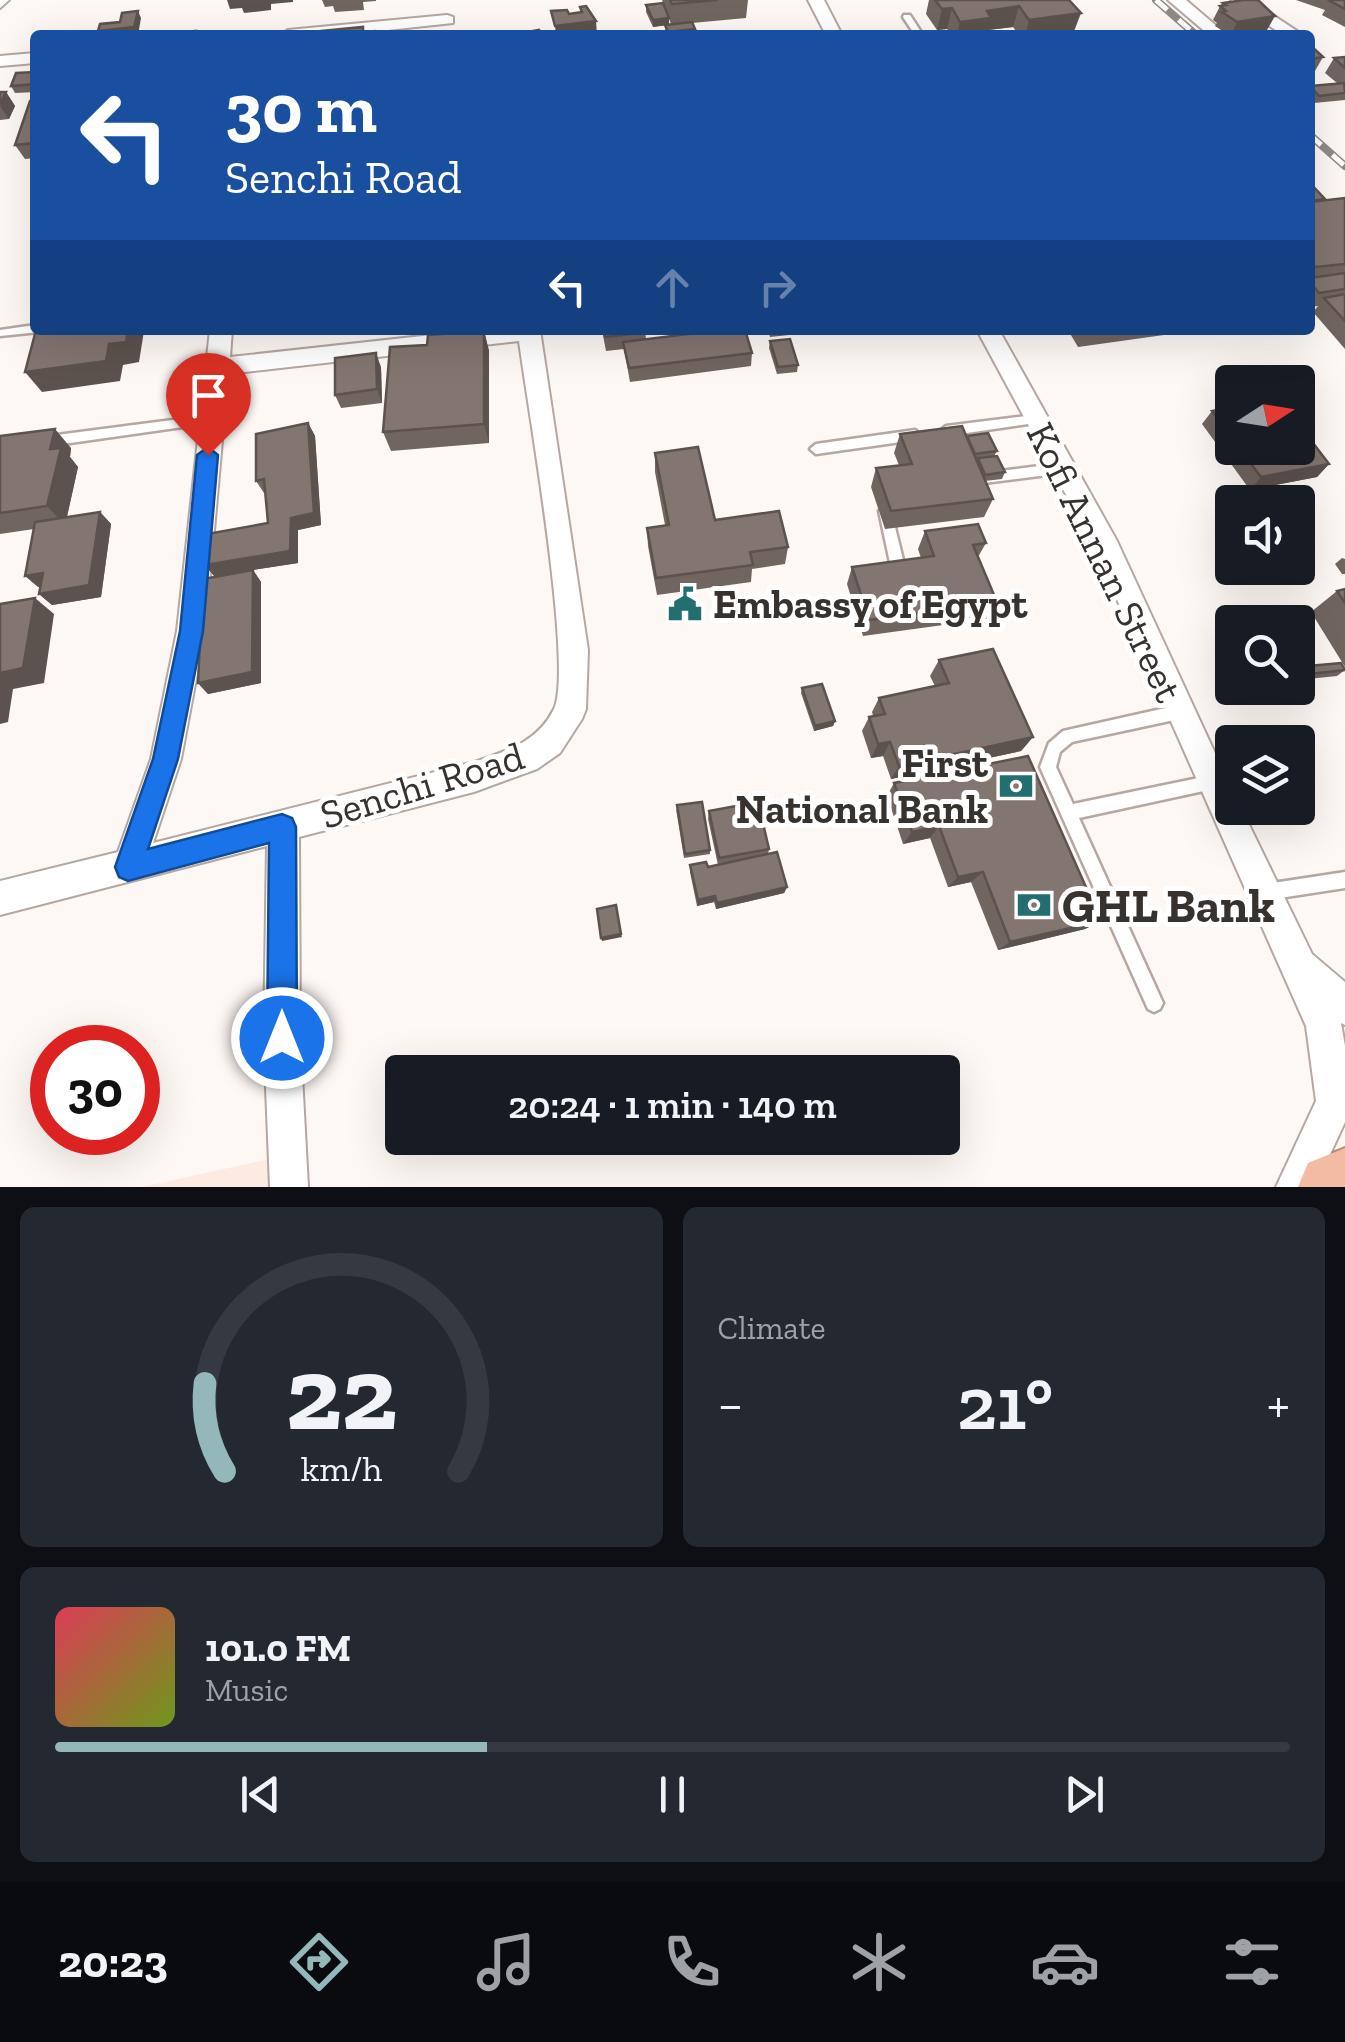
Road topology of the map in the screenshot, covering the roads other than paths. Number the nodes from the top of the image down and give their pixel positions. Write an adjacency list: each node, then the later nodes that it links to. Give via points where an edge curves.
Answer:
1 (442, 0): 6 (street)
2 (816, 0): 8 (street)
3 (1176, 0): 10 (street)
4 (1239, 0): 11 (street)
5 (907, 18): 9 (lane)
6 (451, 27): 7 (street)
7 (390, 30)
8 (831, 30)
9 (915, 30)
10 (1213, 30)
11 (1287, 30)
12 (30, 58): 13 (street)
13 (0, 61)
14 (30, 330): 15 (lane)
15 (4, 333)
16 (220, 335): 20 (street)
17 (493, 335): 20 (street)
18 (530, 335): 32 (street, Senchi Road, via 574,650 572,709 549,743 526,759)
19 (991, 335): 22 (street, Kofi Annan Street)
20 (217, 366): 21 (street)
21 (211, 419): 23 (lane); 33 (street, via 191,631 166,759)
22 (1035, 419): 24 (lane); 25 (street, Kofi Annan Street)
23 (33, 443)
24 (816, 449)
25 (1063, 468): 26 (lane); 29 (street, Kofi Annan Street, via 1104,541)
26 (969, 480)
27 (886, 495): 28 (lane)
28 (899, 572)
29 (1180, 712): 30 (street, Kofi Annan Street); 31 (lane, via 1068,736 1054,748 1048,767)
30 (1212, 782): 31 (lane); 35 (street, Kofi Annan Street)
31 (1068, 813): 38 (lane)
32 (282, 827): 33 (street, Senchi Road); 41 (street)
33 (128, 867): 36 (street, Senchi Road)
34 (1345, 880): 35 (lane)
35 (1265, 892): 37 (street, Kofi Annan Street)
36 (0, 899)
37 (1297, 959): 39 (street, Kofi Annan Street); 42 (street, Kofi Annan Street, via 1324,1026 1335,1102)
38 (1154, 1003)
39 (1345, 1007)
40 (1345, 1182): 43 (highway)
41 (289, 1187)
42 (1295, 1187)
43 (1332, 1187)

